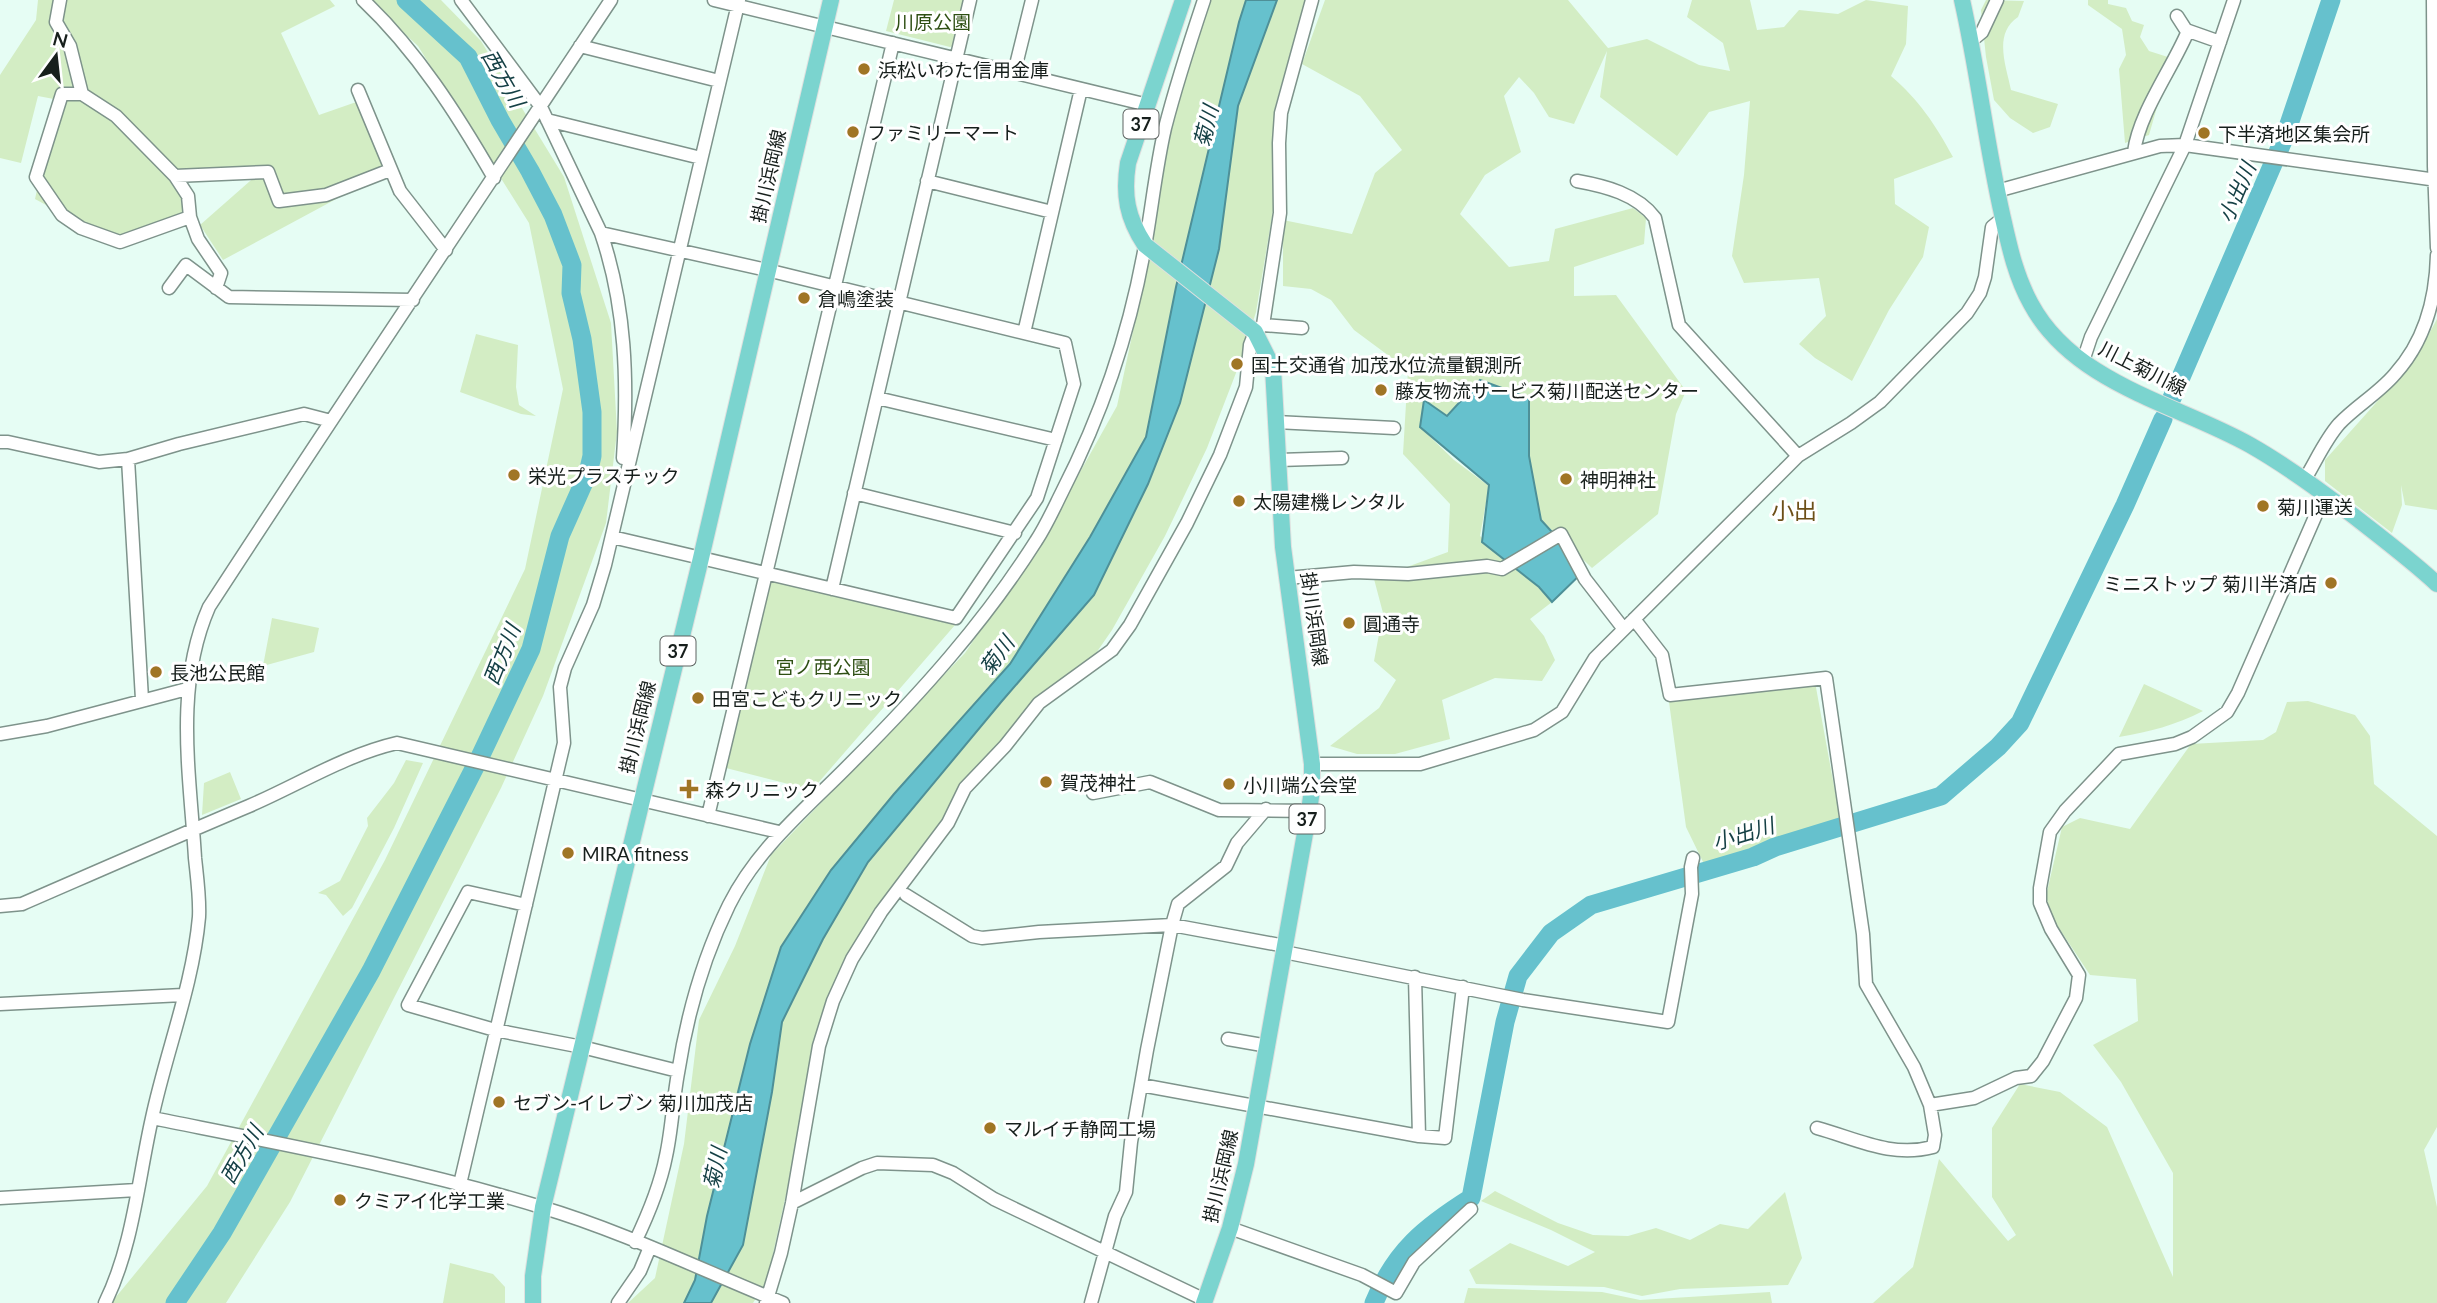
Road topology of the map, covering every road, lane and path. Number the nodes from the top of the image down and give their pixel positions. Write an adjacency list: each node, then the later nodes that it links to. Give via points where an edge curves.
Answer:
1 (60, 0): 30 (street, via 56,22 70,46)
2 (363, 0): 37 (street, via 438,87)
3 (461, 0): 32 (street)
4 (611, 0): 24 (street)
5 (714, 0): 16 (street)
6 (831, 0): 19 (main road, 掛川浜岡線 / 37)
7 (970, 0): 25 (street)
8 (1032, 0): 26 (street)
9 (1183, 0): 31 (main road, 掛川浜岡線 / 37)
10 (1204, 0): 47 (street, via 1165,130)
11 (1312, 0): 59 (street, via 1281,113 1280,213)
12 (1962, 0): 21 (main road, 川上菊川線)
13 (1997, 0): 21 (street, via 1982,32)
14 (2234, 0): 22 (street)
15 (2433, 0): 18 (street)
16 (738, 3): 19 (street); 27 (street)
17 (2177, 16): 20 (street)
18 (2435, 16): 39 (street)
19 (825, 26): 23 (street); 52 (main road, 掛川浜岡線 / 37)
20 (2188, 31): 22 (street); 34 (street, via 2136,136)
21 (1971, 40): 42 (main road, 川上菊川線)
22 (2220, 42): 33 (street)
23 (893, 43): 25 (street); 53 (street)
24 (580, 46): 27 (street); 32 (street)
25 (956, 58): 26 (street); 40 (street)
26 (1014, 73): 28 (street)
27 (719, 81): 35 (street)
28 (1081, 89): 31 (street); 43 (street)
29 (358, 90): 36 (street)
30 (82, 94): 38 (street, via 116,116); 44 (street, via 62,94 36,177 62,215 81,228 120,242)
31 (1148, 104): 47 (main road, 掛川浜岡線 / 37, via 1125,186 1133,222)
32 (541, 114): 35 (street); 37 (street); 46 (street)
33 (2185, 145): 34 (street); 39 (street); 61 (street)
34 (2134, 152): 42 (street)
35 (701, 158): 50 (street)
36 (390, 170): 38 (street, via 326,195 279,201 268,172); 49 (street, via 400,191)
37 (496, 175): 49 (street)
38 (175, 176): 44 (street, via 188,196)
39 (2435, 180): 48 (street)
40 (927, 181): 43 (street); 57 (street)
41 (1577, 181): 68 (street, via 1606,186 1648,208 1655,218 1678,325)
42 (1997, 191): 45 (main road, 川上菊川線)
43 (1052, 212): 60 (street)
44 (190, 217): 55 (street, via 198,239 221,273)
45 (2003, 218): 61 (main road, 川上菊川線, via 2016,272 2032,306 2054,335); 68 (street, via 1992,227 1985,277 1967,313 1880,402)
46 (601, 233): 50 (street); 75 (street, via 612,265 625,360)
47 (1147, 246): 59 (main road, 掛川浜岡線 / 37); 96 (street, via 1125,335 1098,413 1039,537 947,662)
48 (2437, 248)
49 (446, 250): 56 (street)
50 (679, 250): 52 (street); 75 (street)
51 (2437, 255): 72 (street, via 2433,304 2410,354 2395,374 2339,424)
52 (767, 270): 53 (street); 78 (main road, 掛川浜岡線 / 37)
53 (835, 286): 57 (street); 79 (street)
54 (169, 288): 55 (street, via 186,265)
55 (216, 288): 56 (street, via 229,298)
56 (413, 300): 63 (street)
57 (899, 303): 60 (street); 62 (street)
58 (1302, 328): 59 (street)
59 (1257, 329): 64 (main road, 掛川浜岡線 / 37, via 1272,368); 121 (street, via 1246,387 1220,455 1188,523 1130,625 1112,650 1039,704 965,788 948,823 852,959 819,1046)
60 (1024, 333): 66 (street, via 1065,343 1074,384)
61 (2083, 361): 72 (main road, 川上菊川線, via 2114,381 2250,445)
62 (877, 398): 66 (street); 73 (street)
63 (331, 421): 70 (street, via 304,414); 85 (street, via 209,607 194,647)
64 (1276, 422): 65 (street); 71 (main road, 掛川浜岡線 / 37)
65 (1394, 428)
66 (1056, 440): 76 (street, via 1037,498)
67 (0, 442): 70 (street, via 99,463)
68 (1798, 456): 83 (street)
69 (1342, 457): 71 (street)
70 (128, 459): 86 (street)
71 (1279, 460): 80 (main road, 掛川浜岡線 / 37)
72 (2305, 479): 74 (main road, 川上菊川線)
73 (854, 494): 76 (street); 82 (street)
74 (2325, 494): 81 (main road, 川上菊川線); 113 (street, via 2227,712 2175,744 2119,754 2050,832 2040,904 2079,975 2076,998 2043,1061 2031,1076 2016,1078 1974,1098)
75 (620, 496): 77 (street)
76 (1014, 533): 82 (street, via 956,618)
77 (612, 537): 78 (street); 89 (street, via 593,604 560,687 564,743)
78 (701, 558): 79 (street); 91 (main road, 掛川浜岡線 / 37)
79 (767, 575): 82 (street); 94 (street)
80 (1287, 578): 84 (street, via 1487,566 1502,569 1561,534 1585,579); 88 (main road, 掛川浜岡線 / 37)
81 (2437, 584)
82 (832, 589)
83 (1634, 619): 84 (street); 113 (street, via 1662,654 1670,695 1826,678 1863,934 1866,984 1914,1067)
84 (1623, 628): 88 (street, via 1595,658 1562,712 1534,730 1420,764)
85 (187, 689): 86 (street); 95 (street)
86 (142, 699): 87 (street)
87 (0, 734)
88 (1312, 764): 93 (main road, 掛川浜岡線 / 37)
89 (556, 780): 91 (street); 95 (street, via 397,743); 99 (street)
90 (1093, 793): 92 (street, via 1150,782 1219,810)
91 (640, 800): 94 (street); 110 (main road, 掛川浜岡線 / 37)
92 (1266, 809): 93 (street); 101 (street, via 1237,843 1226,866 1178,904)
93 (1308, 811): 102 (main road, 掛川浜岡線 / 37)
94 (708, 816): 96 (street)
95 (193, 828): 100 (street, via 22,904); 105 (street, via 199,915)
96 (779, 832): 111 (street, via 751,867 717,933 691,1005)
97 (1692, 862): 104 (street, via 1693,889 1668,1022)
98 (906, 895): 101 (street, via 982,938)
99 (526, 905): 107 (street); 107 (street, via 468,891 408,1005)
100 (0, 906)
101 (1172, 925): 102 (street); 112 (street)
102 (1284, 949): 103 (street); 109 (main road, 掛川浜岡線 / 37)
103 (1415, 977): 104 (street); 117 (street)
104 (1463, 987): 117 (street, via 1446,1138)
105 (183, 995): 106 (street); 115 (street)
106 (0, 1004)
107 (495, 1031): 110 (street); 118 (street)
108 (1228, 1039): 109 (street)
109 (1268, 1046): 114 (main road, 掛川浜岡線 / 37)
110 (582, 1047): 111 (street); 122 (main road, 掛川浜岡線 / 37)
111 (678, 1071): 125 (street, via 666,1156)
112 (1141, 1085): 114 (street); 127 (street, via 1126,1192)
113 (1930, 1105): 116 (street, via 1935,1135 1933,1147 1924,1149 1883,1150)
114 (1258, 1106): 117 (street); 124 (main road, 掛川浜岡線 / 37)
115 (152, 1118): 118 (street); 119 (street)
116 (1817, 1128)
117 (1419, 1136)
118 (460, 1184): 122 (street)
119 (137, 1191): 120 (street); 130 (street, via 116,1281)
120 (0, 1198)
121 (792, 1203): 127 (street, via 877,1163 933,1165); 128 (street)
122 (543, 1207): 125 (street); 131 (main road, 掛川浜岡線 / 37)
123 (1471, 1209): 124 (street, via 1414,1262 1396,1293 1362,1275)
124 (1230, 1228): 129 (main road, 掛川浜岡線 / 37)
125 (635, 1242): 126 (street)
126 (654, 1249): 128 (street); 132 (street)
127 (1104, 1253): 129 (street); 134 (street)
128 (767, 1299): 133 (street)
129 (1205, 1301)
130 (105, 1303)
131 (533, 1303)
132 (618, 1303)
133 (783, 1303)
134 (1091, 1303)

